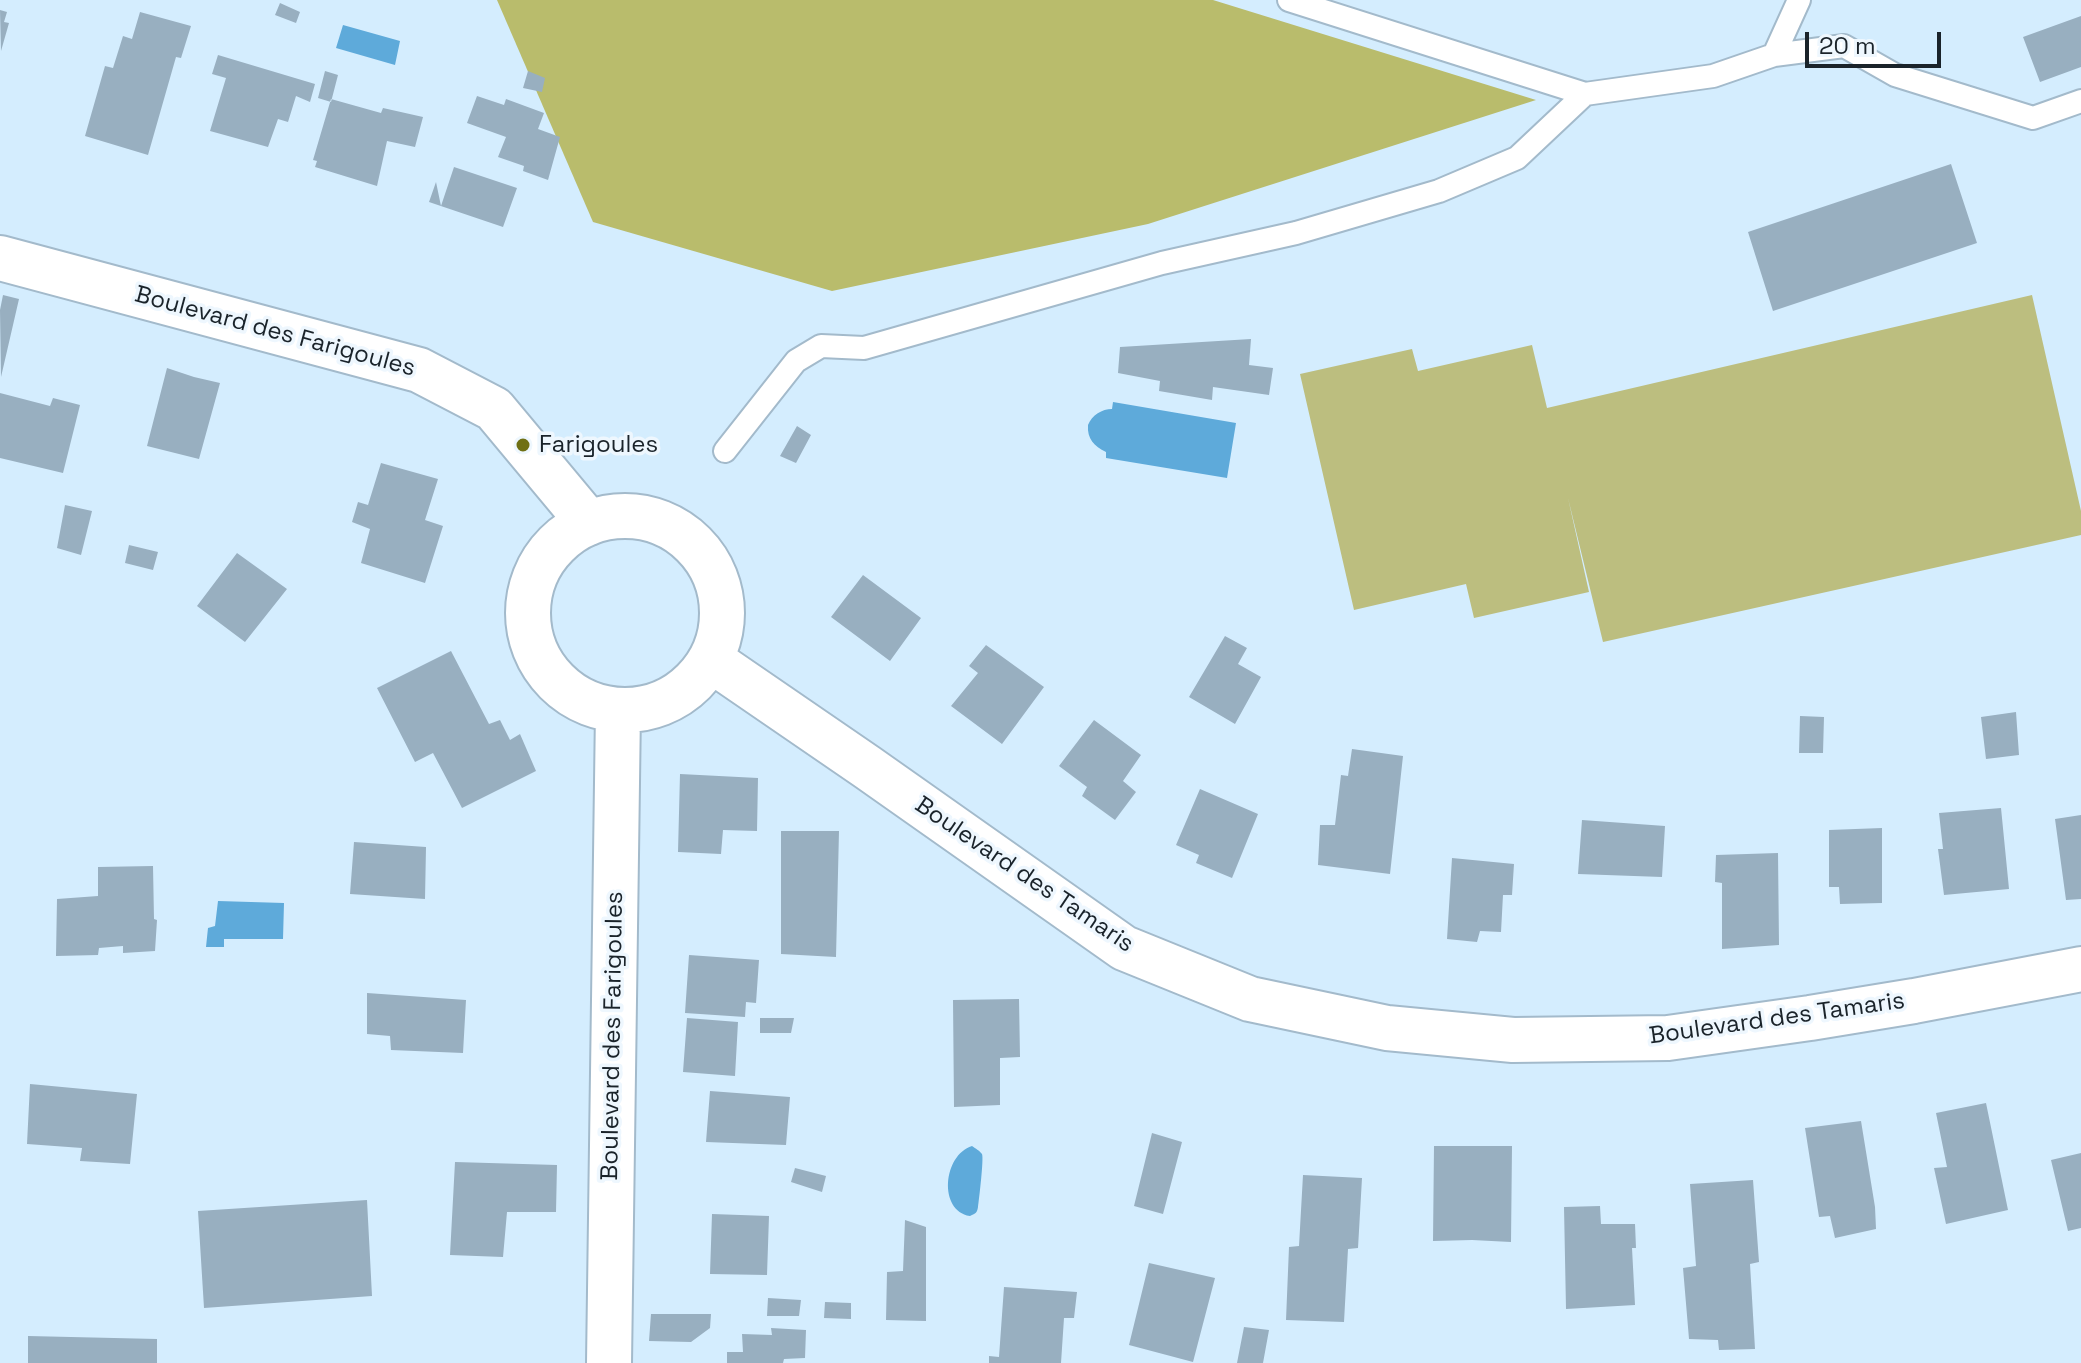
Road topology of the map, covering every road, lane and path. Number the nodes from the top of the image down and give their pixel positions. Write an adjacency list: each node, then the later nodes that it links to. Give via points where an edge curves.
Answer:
1 (1289, 0): 4 (lane)
2 (1799, 0): 3 (lane)
3 (1774, 55): 4 (lane, via 1713,76); 5 (lane, via 1844,46 1895,75 2033,118)
4 (1585, 94): 7 (lane, via 1517,158 1439,191 864,348 821,346 796,361)
5 (2081, 101)
6 (0, 258): 8 (street, Boulevard des Farigoules, via 419,370 494,409)
7 (725, 451)
8 (589, 523): 9 (street, via 634,516 668,525 707,557 721,600 722,625); 10 (street, via 546,557 529,594 529,630 546,669 561,686 585,701)
9 (711, 660): 10 (street, via 672,698 651,707); 11 (street, Boulevard des Tamaris, via 1124,948 1250,999 1387,1028 1497,1038 1668,1038 1914,1001)
10 (618, 710): 12 (street, Boulevard des Farigoules)
11 (2081, 969)
12 (609, 1363)

